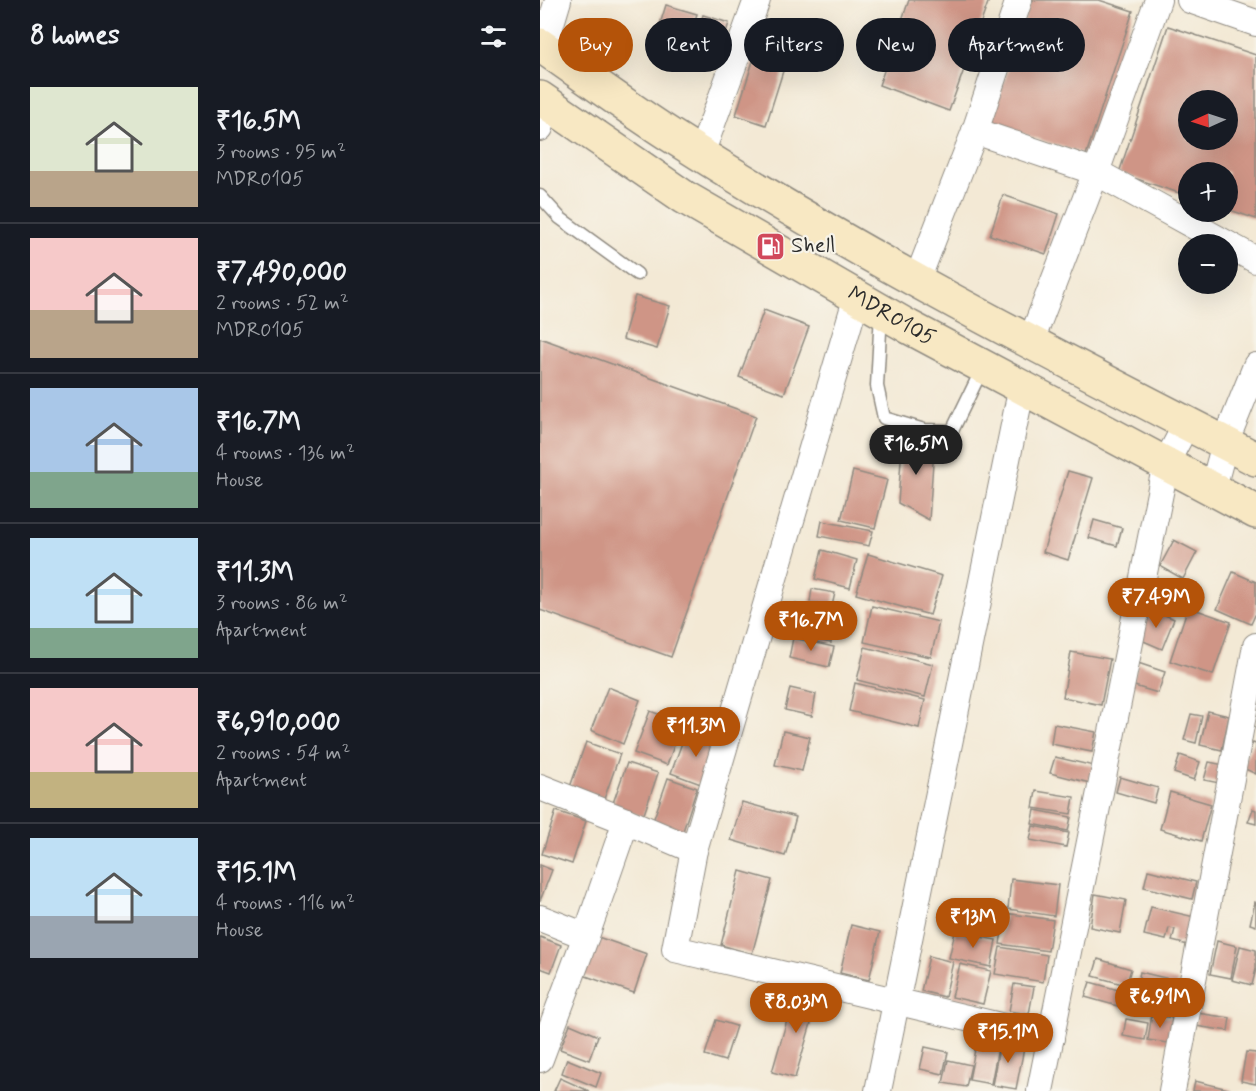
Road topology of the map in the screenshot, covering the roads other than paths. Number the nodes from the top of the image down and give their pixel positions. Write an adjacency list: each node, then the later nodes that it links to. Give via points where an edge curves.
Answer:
1 (558, 0): 7 (street)
2 (757, 0): 10 (street)
3 (1019, 0): 9 (street)
4 (1158, 0): 11 (street)
5 (1190, 0): 6 (street)
6 (1256, 23)
7 (542, 46): 10 (main road, MDR0105)
8 (543, 110): 16 (main road, MDR0105, via 684,197)
9 (975, 130): 11 (street); 15 (street)
10 (701, 154): 15 (main road, MDR0105)
11 (1096, 172): 13 (street); 17 (street)
12 (540, 196): 14 (lane, via 560,218)
13 (1256, 260)
14 (637, 274)
15 (917, 280): 17 (main road, MDR0105)
16 (869, 303): 18 (main road, MDR0105); 18 (lane, via 884,418 924,430 952,431); 30 (street)
17 (1031, 341): 21 (main road, MDR0105)
18 (983, 366): 20 (main road, MDR0105)
19 (1256, 366): 22 (street)
20 (1022, 386): 24 (main road, MDR0105); 33 (street)
21 (1187, 423): 22 (main road, MDR0105); 24 (street)
22 (1225, 443): 23 (main road, MDR0105); 25 (street)
23 (1256, 459)
24 (1166, 463): 25 (main road, MDR0105); 34 (street)
25 (1213, 488): 26 (main road, MDR0105)
26 (1256, 512)
27 (1256, 646): 38 (street)
28 (540, 787): 29 (street)
29 (626, 821): 30 (street); 32 (street)
30 (694, 850): 33 (street, via 675,949)
31 (540, 918): 32 (street)
32 (586, 936): 35 (street)
33 (896, 1001): 34 (street); 36 (street)
34 (1051, 1038): 37 (street)
35 (540, 1059)
36 (878, 1091)
37 (1040, 1091)
38 (1172, 1091)

